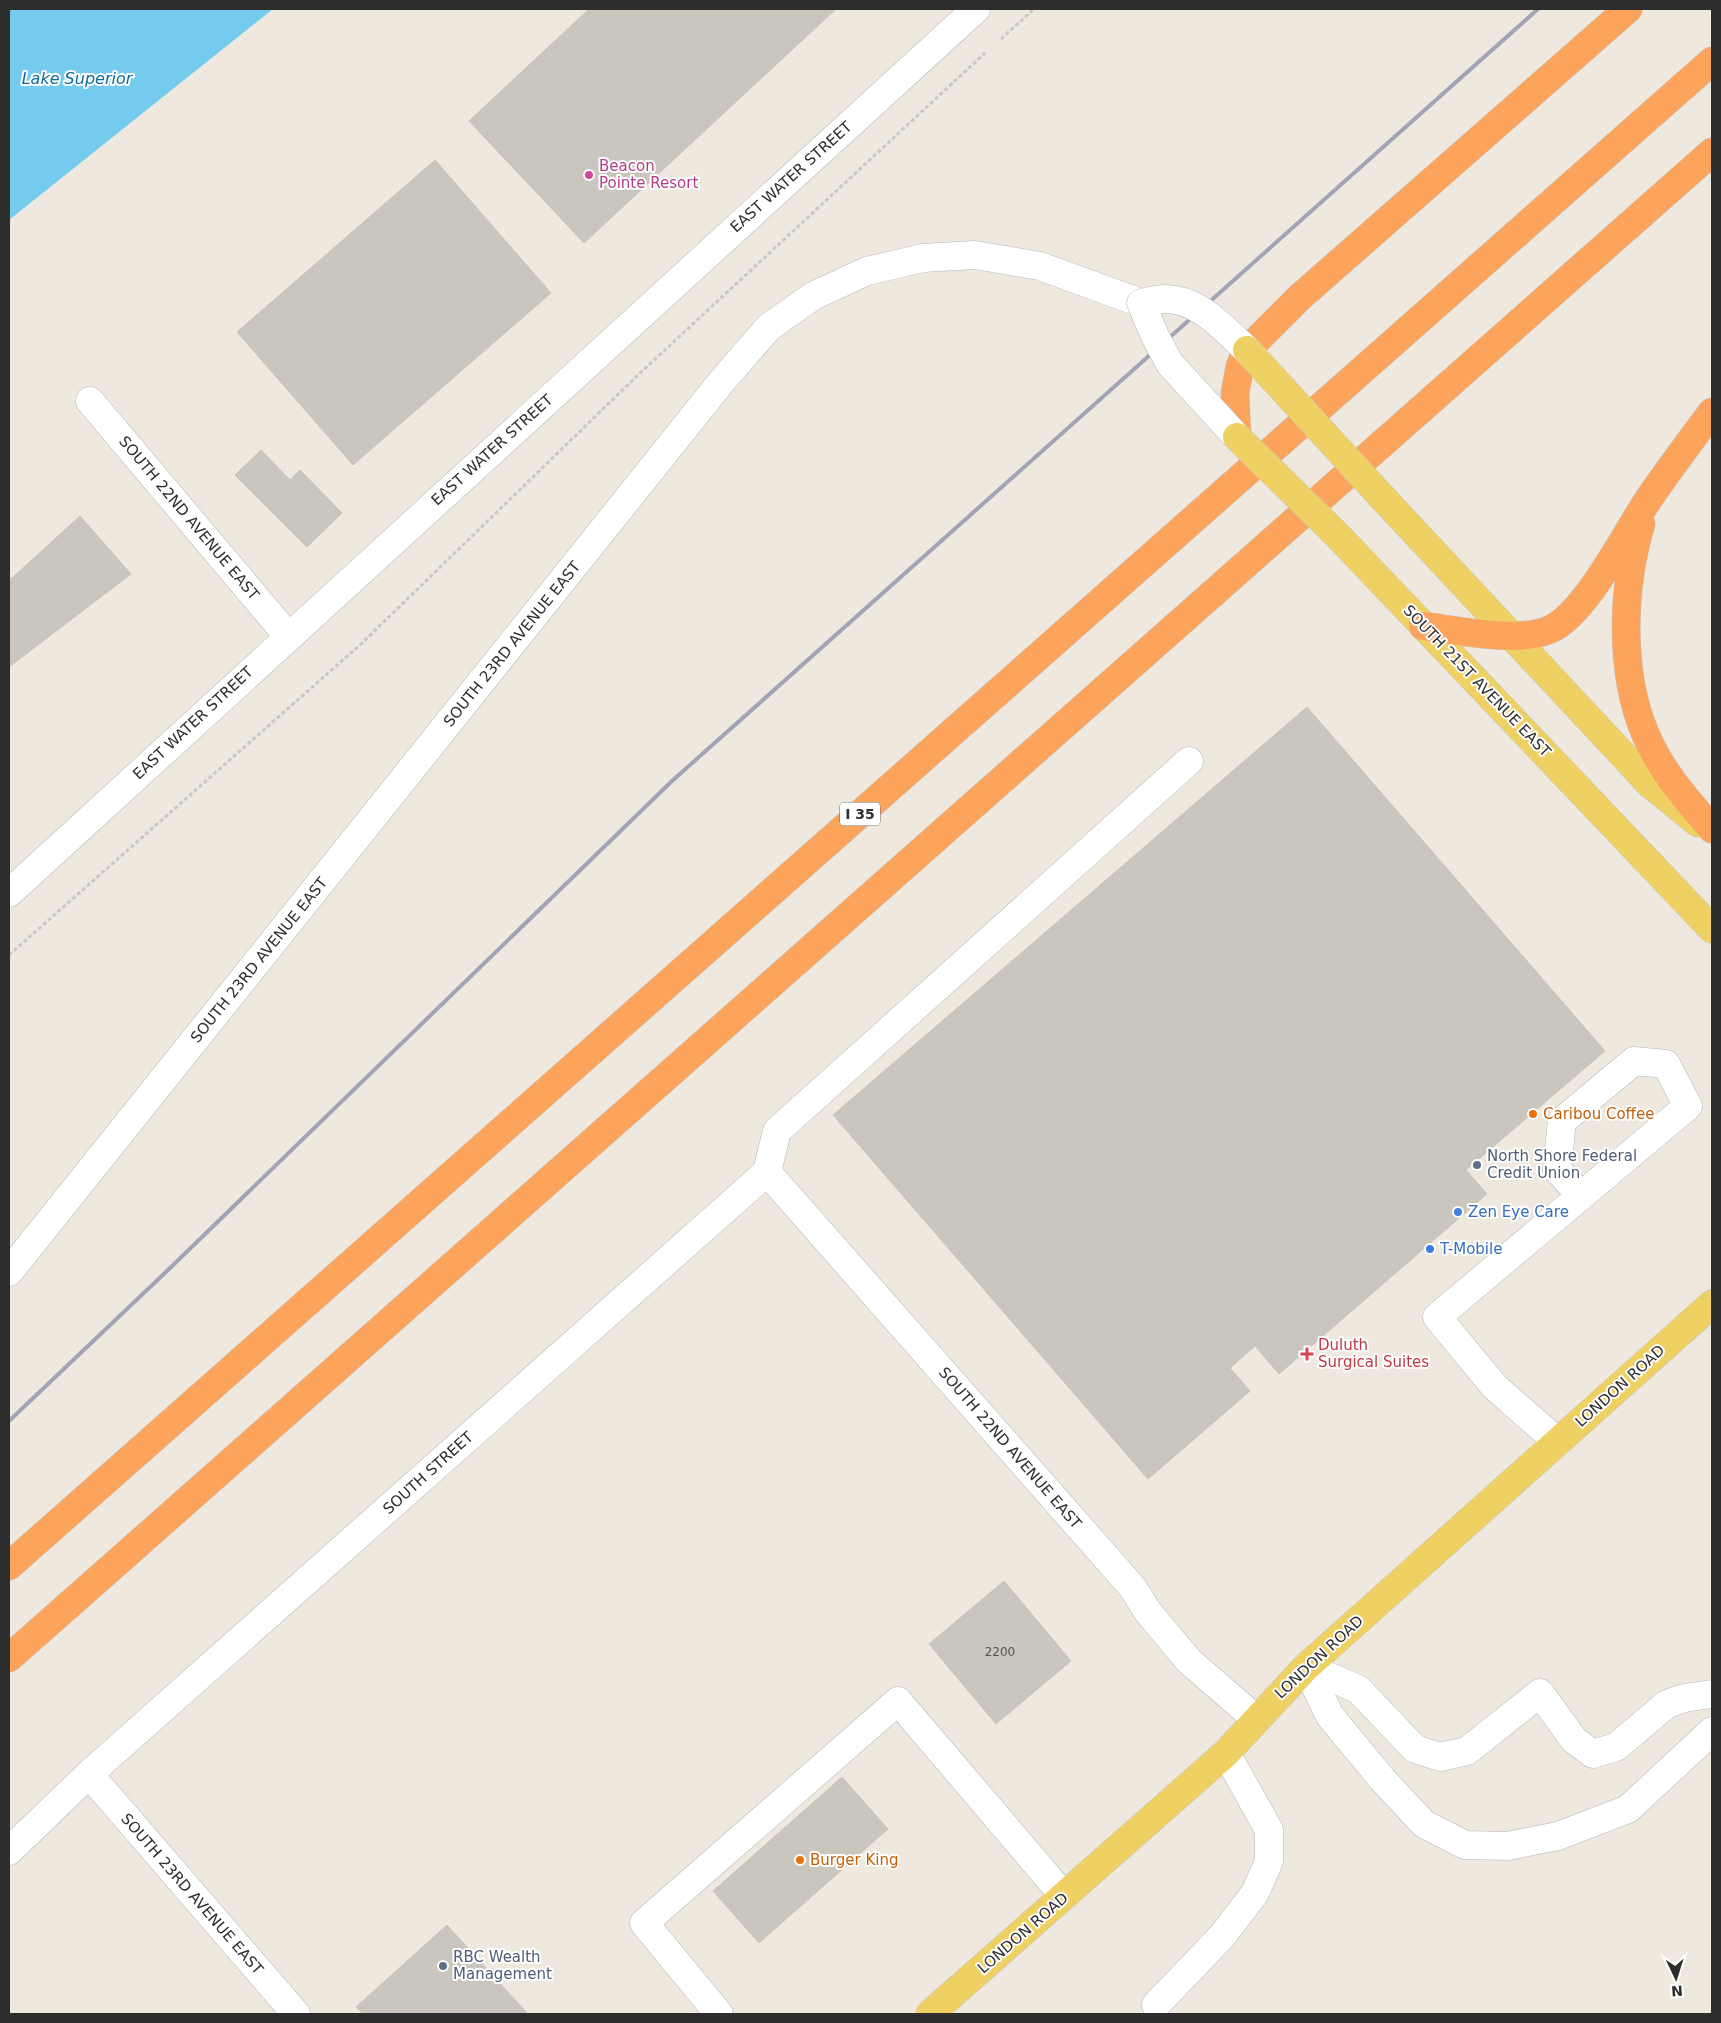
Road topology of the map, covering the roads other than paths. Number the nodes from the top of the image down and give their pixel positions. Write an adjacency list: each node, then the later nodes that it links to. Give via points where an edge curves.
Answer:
1 (976, 9): 12 (street, EAST WATER STREET)
2 (1628, 9): 6 (highway, via 1300,297)
3 (1712, 61): 24 (highway, I 35)
4 (1712, 152): 25 (highway)
5 (1141, 303): 6 (street, SOUTH 23RD AVENUE EAST, bridge, via 1164,299 1182,301 1221,326); 9 (street, bridge, via 1170,364); 21 (street, SOUTH 23RD AVENUE EAST, via 1040,266 975,256 923,258 867,271 813,296 769,327 722,381)
6 (1246, 350): 9 (highway, via 1235,393); 13 (main road, bridge)
7 (90, 401): 12 (street, SOUTH 22ND AVENUE EAST)
8 (1712, 412): 10 (highway)
9 (1237, 437): 11 (main road, SOUTH 21ST AVENUE EAST, bridge, via 1338,536)
10 (1649, 498): 13 (highway, via 1592,588 1567,618 1551,630); 15 (highway, via 1638,533 1628,596 1627,645 1631,681 1639,717 1656,755)
11 (1423, 626): 13 (highway); 18 (main road, SOUTH 21ST AVENUE EAST)
12 (288, 636): 17 (street, EAST WATER STREET)
13 (1513, 636): 16 (main road, via 1650,784)
14 (1190, 761): 19 (street, via 777,1131)
15 (1712, 830)
16 (1712, 835)
17 (9, 893)
18 (1712, 930)
19 (768, 1172): 28 (street, SOUTH 22ND AVENUE EAST, via 1133,1588 1148,1612 1189,1661); 31 (street, SOUTH STREET)
20 (1580, 1196): 20 (street, via 1688,1106 1666,1064 1634,1061 1562,1121 1557,1169); 23 (street, via 1437,1317 1494,1387)
21 (9, 1272)
22 (1712, 1304): 23 (main road, LONDON ROAD)
23 (1558, 1442): 26 (main road, LONDON ROAD)
24 (9, 1566)
25 (9, 1658)
26 (1306, 1667): 27 (street, via 1358,1689 1415,1749 1440,1757 1467,1752 1540,1693 1574,1740 1593,1754 1616,1747 1667,1704); 28 (main road, LONDON ROAD); 29 (street, via 1330,1716 1382,1779 1424,1824 1465,1846 1508,1846 1558,1836 1628,1809)
27 (1712, 1694)
28 (1256, 1719): 30 (main road, LONDON ROAD)
29 (1712, 1731)
30 (1226, 1753): 33 (main road, LONDON ROAD); 34 (street, via 1269,1830 1269,1861 1255,1893 1223,1935)
31 (89, 1774): 32 (street, SOUTH STREET); 35 (street, SOUTH 23RD AVENUE EAST)
32 (9, 1851)
33 (1064, 1896): 36 (street, via 898,1701 644,1923); 37 (main road, LONDON ROAD)
34 (1156, 2005)
35 (296, 2014)
36 (718, 2014)
37 (930, 2014)

